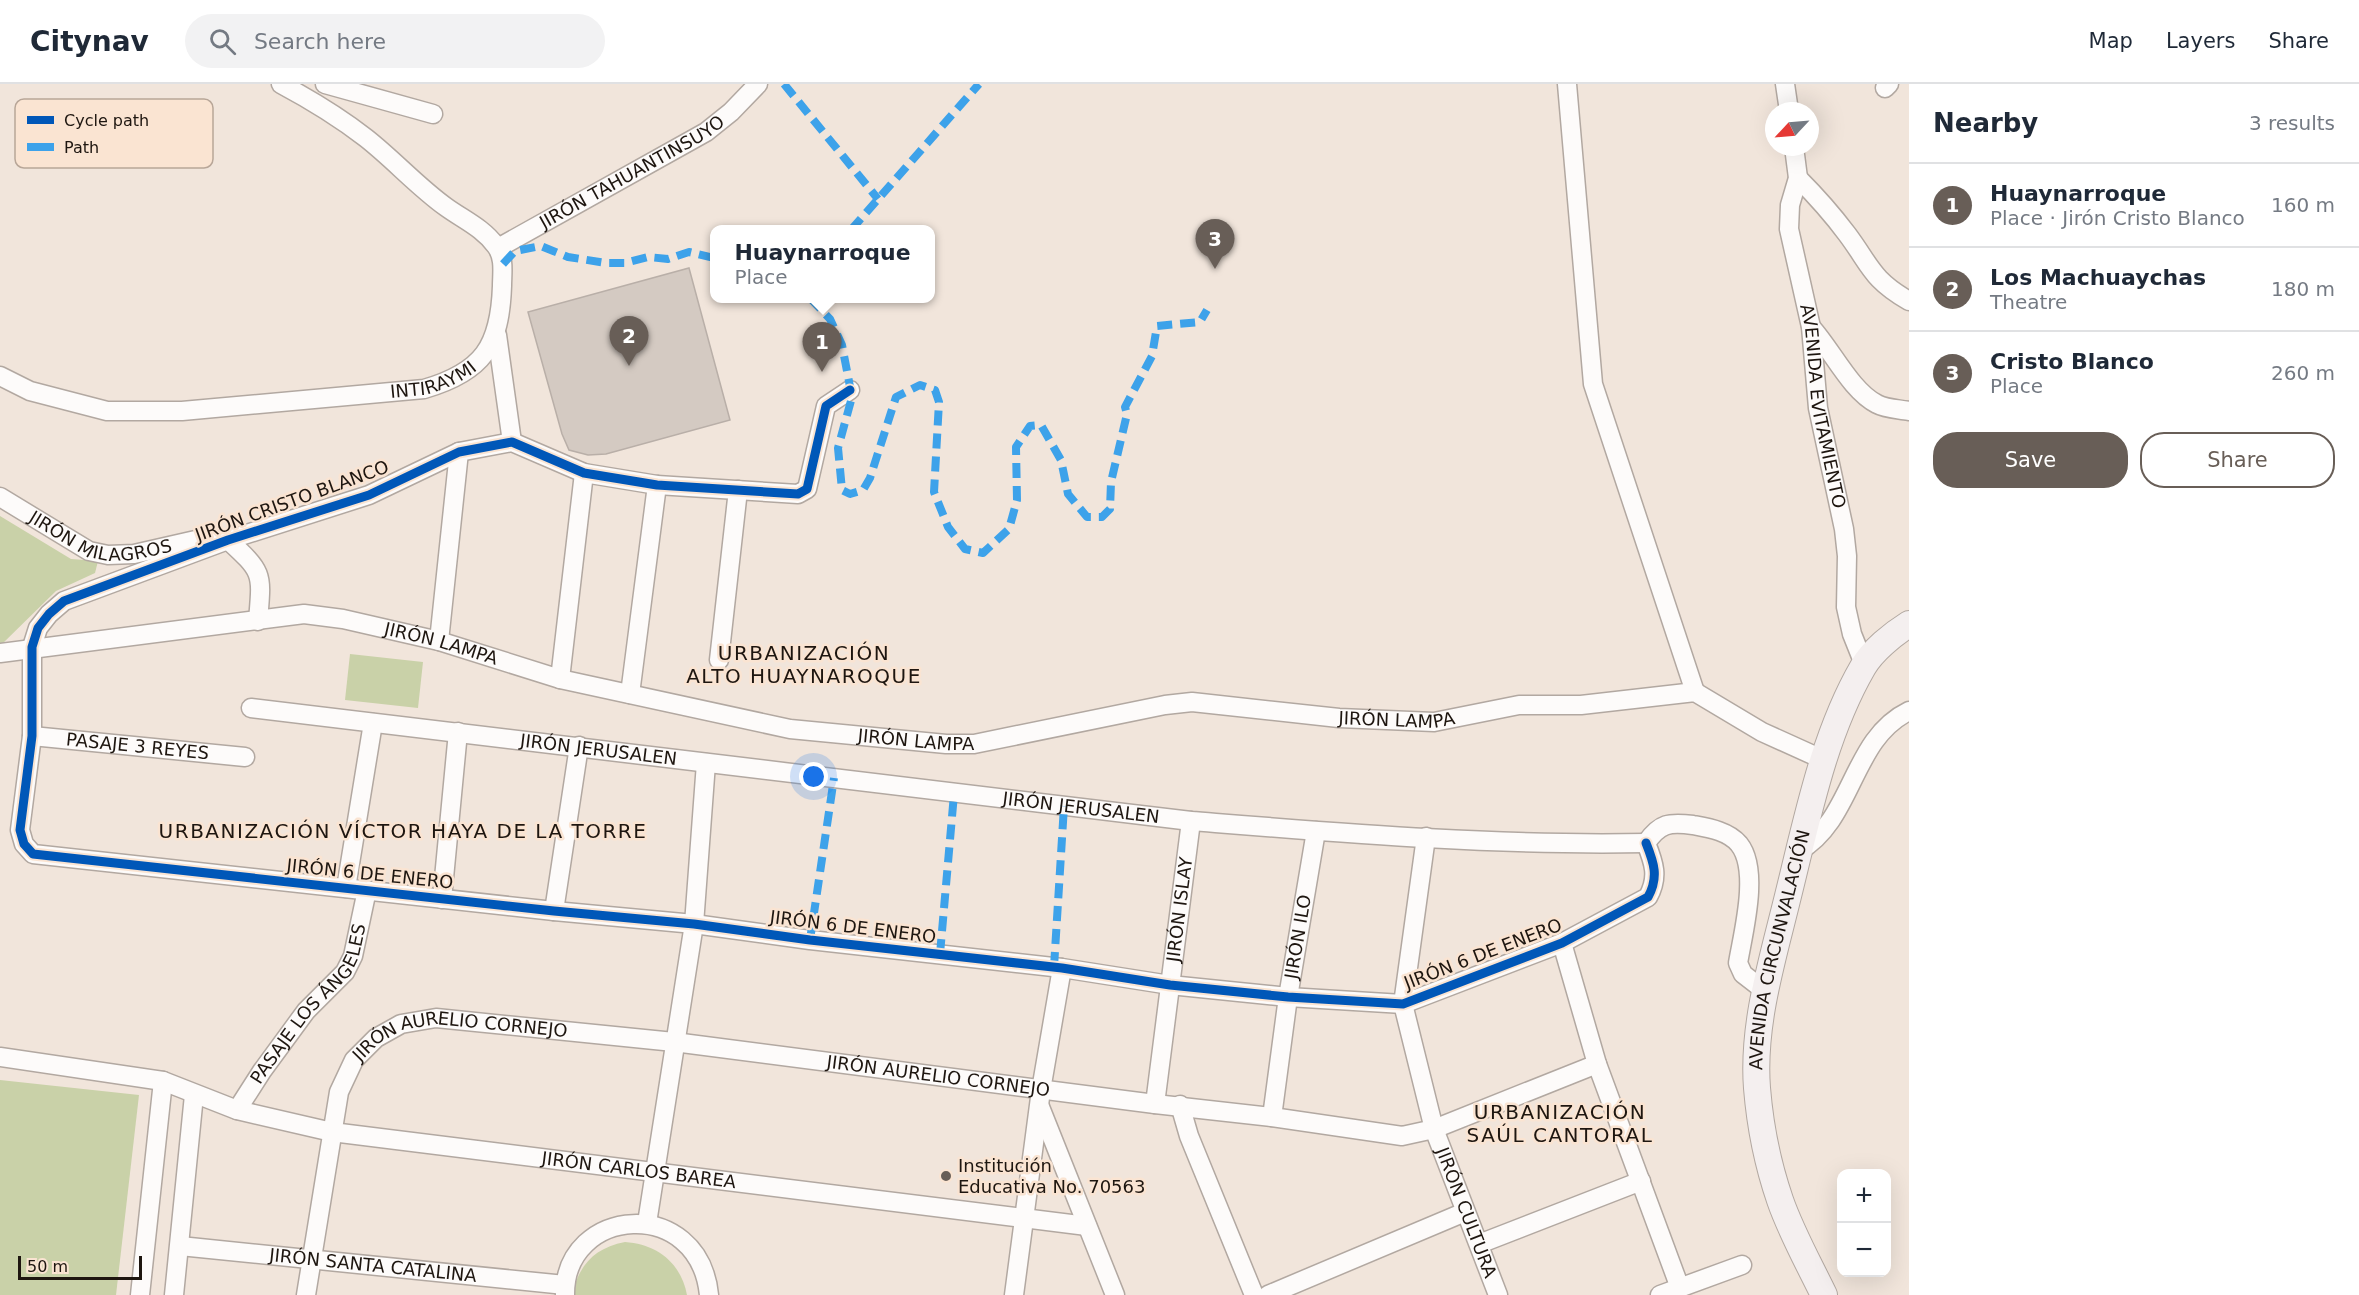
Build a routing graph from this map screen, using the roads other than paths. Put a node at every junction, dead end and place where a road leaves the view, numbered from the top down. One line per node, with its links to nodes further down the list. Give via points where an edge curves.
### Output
1 (281, 84): 10 (street, via 327,109 367,139 446,207 480,228)
2 (325, 84): 7 (street)
3 (758, 84): 10 (street, JIRÓN TAHUANTINSUYO, via 706,132)
4 (1567, 84): 32 (street, via 1593,384)
5 (1785, 84): 6 (street)
6 (1788, 102)
7 (433, 114)
8 (1795, 156): 9 (street, AVENIDA EVITAMIENTO)
9 (1798, 178): 11 (street, via 1848,236 1872,273); 12 (street, AVENIDA EVITAMIENTO, via 1790,205 1789,229)
10 (498, 248): 13 (street, via 503,264)
11 (1909, 301)
12 (1811, 327): 16 (street, via 1864,396 1879,406); 30 (street, AVENIDA EVITAMIENTO, via 1818,408 1844,530 1846,607)
13 (497, 335): 14 (street, INTIRAYMI, via 474,366 450,381 424,388 194,410 107,411 30,391); 17 (street)
14 (0, 376)
15 (850, 390): 21 (street, via 826,406 807,489 798,494)
16 (1909, 411)
17 (512, 442): 18 (street, JIRÓN CRISTO BLANCO); 19 (street)
18 (459, 452): 23 (street, JIRÓN CRISTO BLANCO, via 369,495); 26 (street)
19 (584, 473): 20 (street); 31 (street)
20 (657, 485): 21 (street); 33 (street)
21 (738, 490): 29 (street)
22 (0, 497): 23 (street, JIRÓN MILAGROS, via 89,551 108,555 134,554 200,539)
23 (228, 540): 24 (street, via 253,563 261,580); 27 (street, JIRÓN CRISTO BLANCO, via 64,601 38,628)
24 (258, 621): 26 (street, JIRÓN LAMPA, via 304,614); 27 (street, JIRÓN LAMPA)
25 (1909, 624): 30 (main road, AVENIDA CIRCUNVALACIÓN)
26 (440, 641): 31 (street, JIRÓN LAMPA)
27 (32, 647): 28 (street, JIRÓN LAMPA); 38 (street)
28 (0, 653)
29 (719, 660)
30 (1864, 664): 41 (main road, AVENIDA CIRCUNVALACIÓN, via 1844,701)
31 (560, 679): 33 (street, JIRÓN LAMPA)
32 (1695, 692): 33 (street, JIRÓN LAMPA, via 1581,705 1519,705 1434,722 1339,718 1192,702 974,744 790,729); 41 (street, via 1762,732)
33 (630, 694)
34 (251, 708): 36 (street, JIRÓN JERUSALEN)
35 (1909, 711): 47 (street, via 1882,731 1826,830)
36 (373, 723): 37 (street, JIRÓN JERUSALEN); 48 (street, PASAJE LOS ÁNGELES)
37 (458, 732): 39 (street, JIRÓN JERUSALEN); 50 (street)
38 (32, 736): 40 (street, PASAJE 3 REYES); 48 (street, JIRÓN 6 DE ENERO, via 20,830 24,844 33,854)
39 (579, 746): 42 (street, JIRÓN JERUSALEN); 51 (street)
40 (245, 757)
41 (1824, 760): 47 (main road, AVENIDA CIRCUNVALACIÓN)
42 (705, 763): 43 (street, JIRÓN JERUSALEN); 52 (street)
43 (1191, 821): 44 (street, JIRÓN JERUSALEN); 55 (street, JIRÓN ISLAY)
44 (1316, 831): 45 (street, JIRÓN JERUSALEN); 57 (street, JIRÓN ILO)
45 (1426, 837): 46 (street, JIRÓN JERUSALEN, via 1566,844); 58 (street)
46 (1646, 843): 53 (street, JIRÓN 6 DE ENERO, via 1656,874 1648,897); 56 (street, via 1655,830 1673,822 1726,834 1740,845 1750,880 1738,963 1743,974)
47 (1799, 851): 56 (main road, AVENIDA CIRCUNVALACIÓN)
48 (346, 888): 49 (street, JIRÓN 6 DE ENERO)
49 (367, 890): 50 (street, JIRÓN 6 DE ENERO); 67 (street, PASAJE LOS ÁNGELES, via 353,956 345,972 306,1011)
50 (442, 899): 51 (street, JIRÓN 6 DE ENERO)
51 (554, 911): 52 (street, JIRÓN 6 DE ENERO)
52 (694, 924): 54 (street, JIRÓN 6 DE ENERO); 59 (street)
53 (1562, 943): 58 (street, JIRÓN 6 DE ENERO); 61 (street)
54 (1062, 968): 55 (street, JIRÓN 6 DE ENERO); 64 (street)
55 (1170, 985): 57 (street, JIRÓN 6 DE ENERO); 65 (street, JIRÓN ISLAY)
56 (1765, 991): 93 (main road, AVENIDA CIRCUNVALACIÓN, via 1757,1087 1765,1141 1780,1200)
57 (1288, 997): 58 (street, JIRÓN 6 DE ENERO); 68 (street, JIRÓN ILO)
58 (1403, 1004): 69 (street, JIRÓN CULTURA)
59 (675, 1042): 64 (street, JIRÓN AURELIO CORNEJO); 70 (street, JIRÓN AURELIO CORNEJO, via 436,1018 401,1024 376,1038 354,1060 339,1092); 71 (street)
60 (0, 1057): 62 (street, JIRÓN CARLOS BAREA)
61 (1597, 1064): 69 (street, JIRÓN AURELIO CORNEJO); 72 (street)
62 (163, 1081): 63 (street, JIRÓN CARLOS BAREA); 83 (street)
63 (194, 1095): 67 (street, JIRÓN CARLOS BAREA); 78 (street)
64 (1040, 1097): 65 (street, JIRÓN AURELIO CORNEJO); 74 (street); 76 (street)
65 (1155, 1104): 66 (street, JIRÓN AURELIO CORNEJO)
66 (1180, 1106): 68 (street, JIRÓN AURELIO CORNEJO); 89 (street)
67 (237, 1110): 70 (street, JIRÓN CARLOS BAREA)
68 (1272, 1116): 69 (street, JIRÓN AURELIO CORNEJO, via 1402,1136)
69 (1434, 1129): 73 (street, JIRÓN CULTURA)
70 (332, 1132): 71 (street, JIRÓN CARLOS BAREA); 79 (street, JIRÓN AURELIO CORNEJO)
71 (655, 1171): 74 (street, JIRÓN CARLOS BAREA); 75 (street)
72 (1641, 1181): 77 (street); 81 (street)
73 (1465, 1212): 77 (street, JIRÓN CULTURA); 90 (street)
74 (1025, 1217): 76 (street, JIRÓN CARLOS BAREA); 87 (street)
75 (647, 1223): 82 (street, via 619,1225 593,1237 574,1258); 86 (street, via 673,1232 694,1250 707,1275)
76 (1087, 1226): 88 (street)
77 (1479, 1244): 91 (street, JIRÓN CULTURA)
78 (180, 1246): 79 (street, JIRÓN SANTA CATALINA); 84 (street)
79 (310, 1258): 82 (street, JIRÓN SANTA CATALINA); 85 (street, JIRÓN AURELIO CORNEJO)
80 (1742, 1265): 81 (street)
81 (1680, 1288): 92 (street)
82 (565, 1290)
83 (140, 1295)
84 (174, 1295)
85 (306, 1295)
86 (709, 1295)
87 (1014, 1295)
88 (1115, 1295)
89 (1254, 1295)
90 (1268, 1295)
91 (1498, 1295)
92 (1660, 1295)
93 (1824, 1295)

